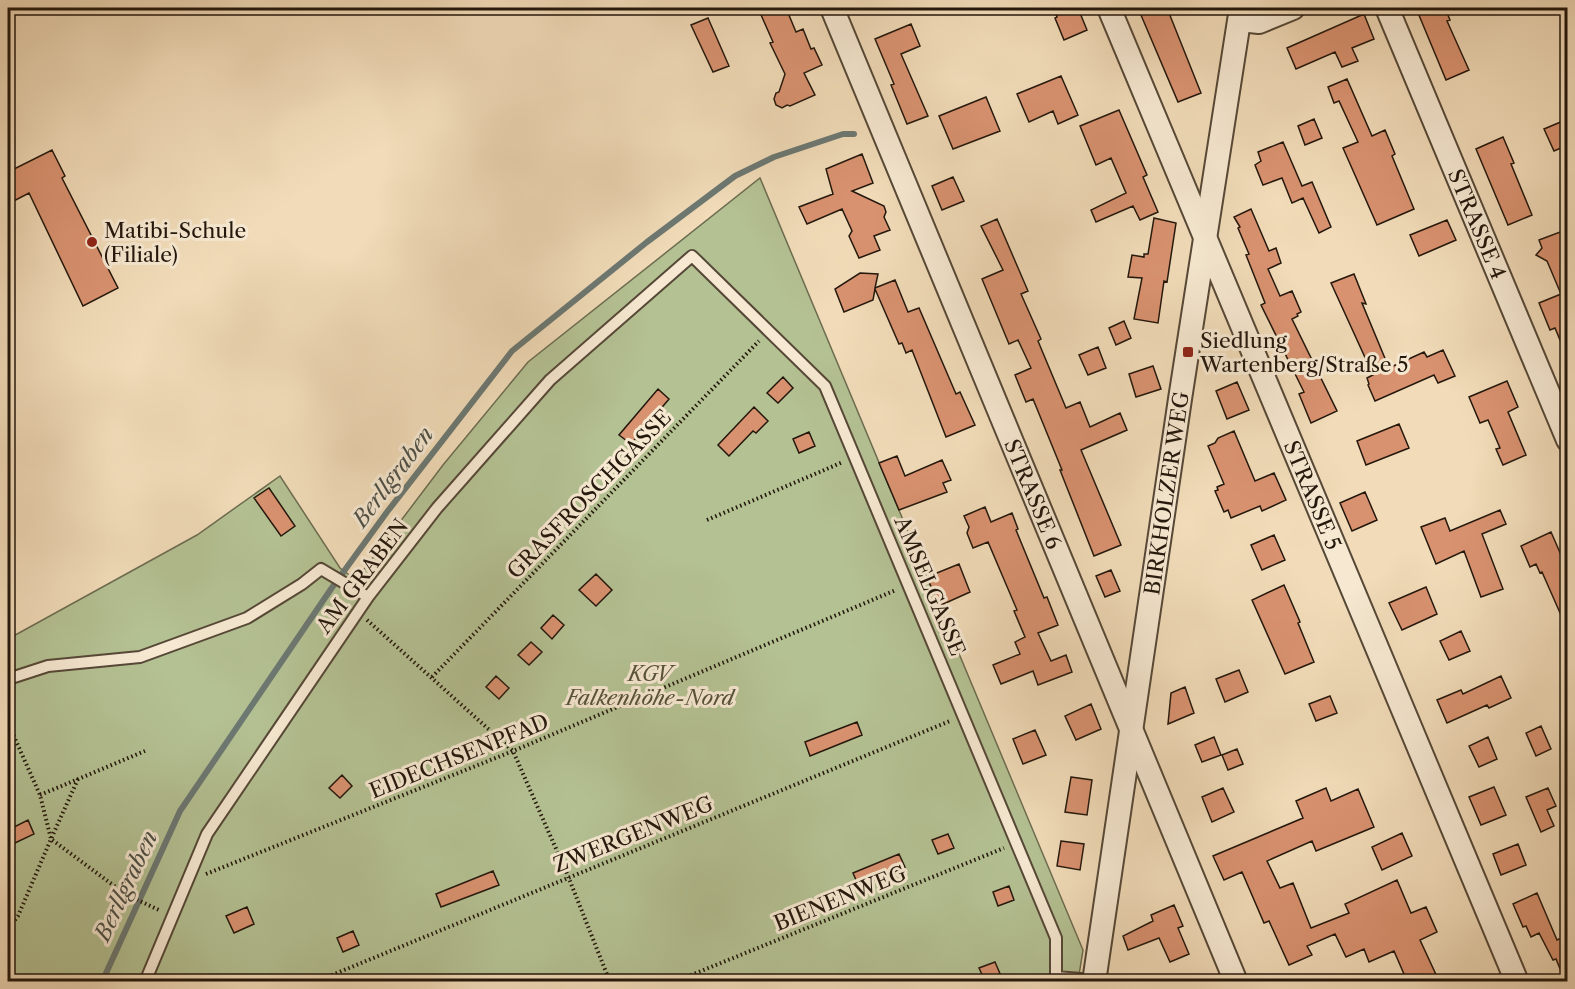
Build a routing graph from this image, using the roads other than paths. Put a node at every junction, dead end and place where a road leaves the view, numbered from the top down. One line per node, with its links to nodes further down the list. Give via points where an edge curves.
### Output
1 (832, 8): 11 (street, STRASSE 6)
2 (1109, 8): 6 (street, STRASSE 5)
3 (1293, 8): 5 (street, via 1259,22)
4 (1387, 8): 8 (street, STRASSE 4)
5 (1240, 14): 6 (street, BIRKHOLZER WEG)
6 (1206, 239): 11 (street, BIRKHOLZER WEG); 15 (street, STRASSE 5)
7 (692, 256): 9 (lane, AM GRABEN, via 550,380 437,508); 13 (lane, AMSELGASSE, via 825,386 1056,938 1056,977)
8 (1568, 440)
9 (368, 597): 10 (lane, via 321,569 247,618 140,657 48,666); 12 (lane, AM GRABEN, via 207,834)
10 (8, 679)
11 (1131, 730): 13 (street, BIRKHOLZER WEG); 14 (street, STRASSE 6)
12 (145, 981)
13 (1094, 981)
14 (1236, 981)
15 (1517, 981)

